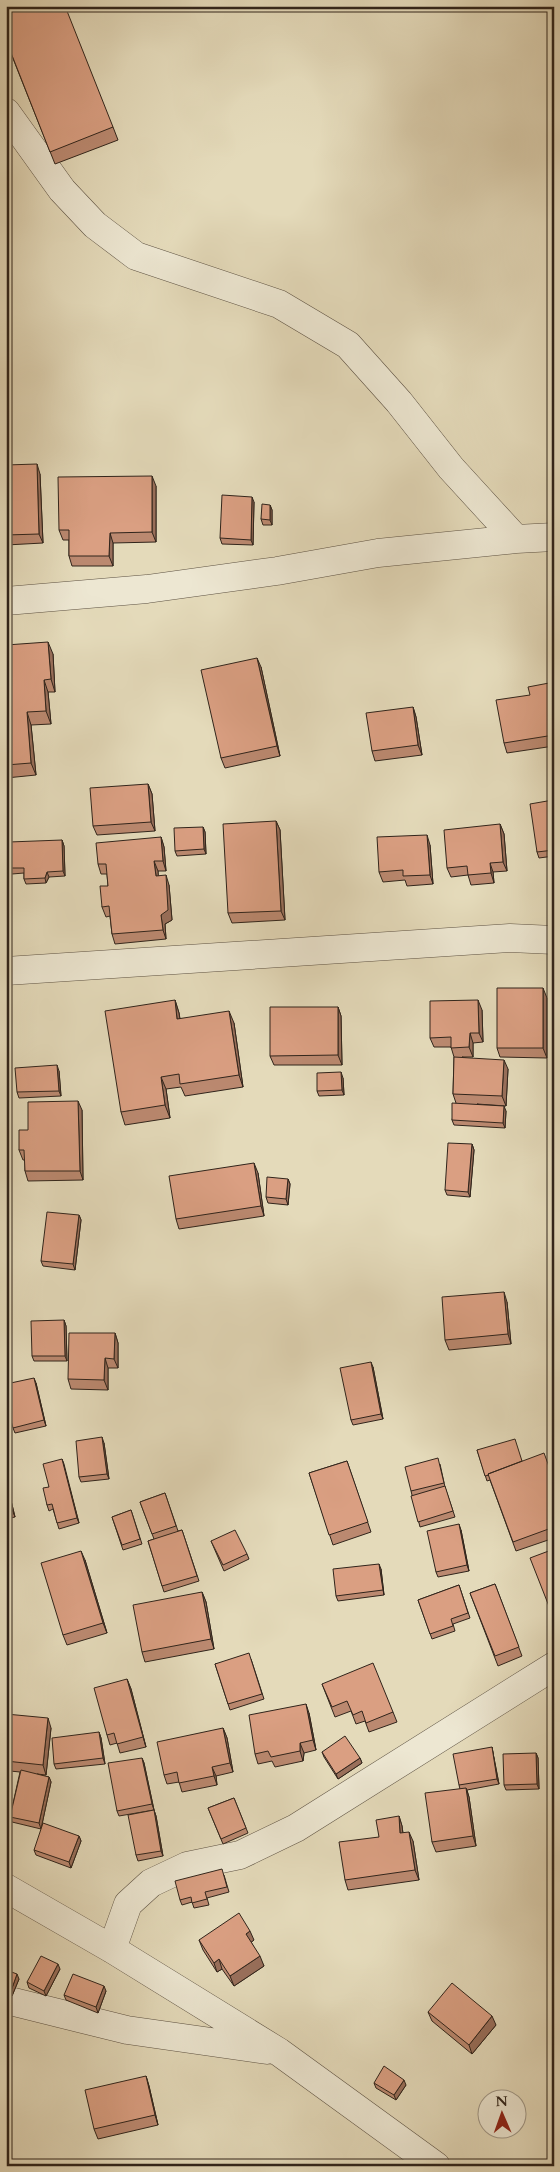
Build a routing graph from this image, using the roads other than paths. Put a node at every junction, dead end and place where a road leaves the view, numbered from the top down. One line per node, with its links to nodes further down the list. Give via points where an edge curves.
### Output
1 (6, 112): 3 (street, via 62,190 95,225 136,256 279,304 348,345 399,402 450,468)
2 (554, 537): 3 (street)
3 (516, 539): 4 (street, via 378,553 147,589)
4 (6, 601)
5 (554, 940): 6 (street, via 510,938)
6 (6, 971)
7 (554, 1666): 9 (street, via 296,1828 240,1855 187,1866 151,1882 128,1904)
8 (6, 1888): 9 (street)
9 (112, 1949): 11 (street)
10 (6, 2000): 11 (street, via 127,2030)
11 (279, 2052): 12 (street)
12 (436, 2166)

